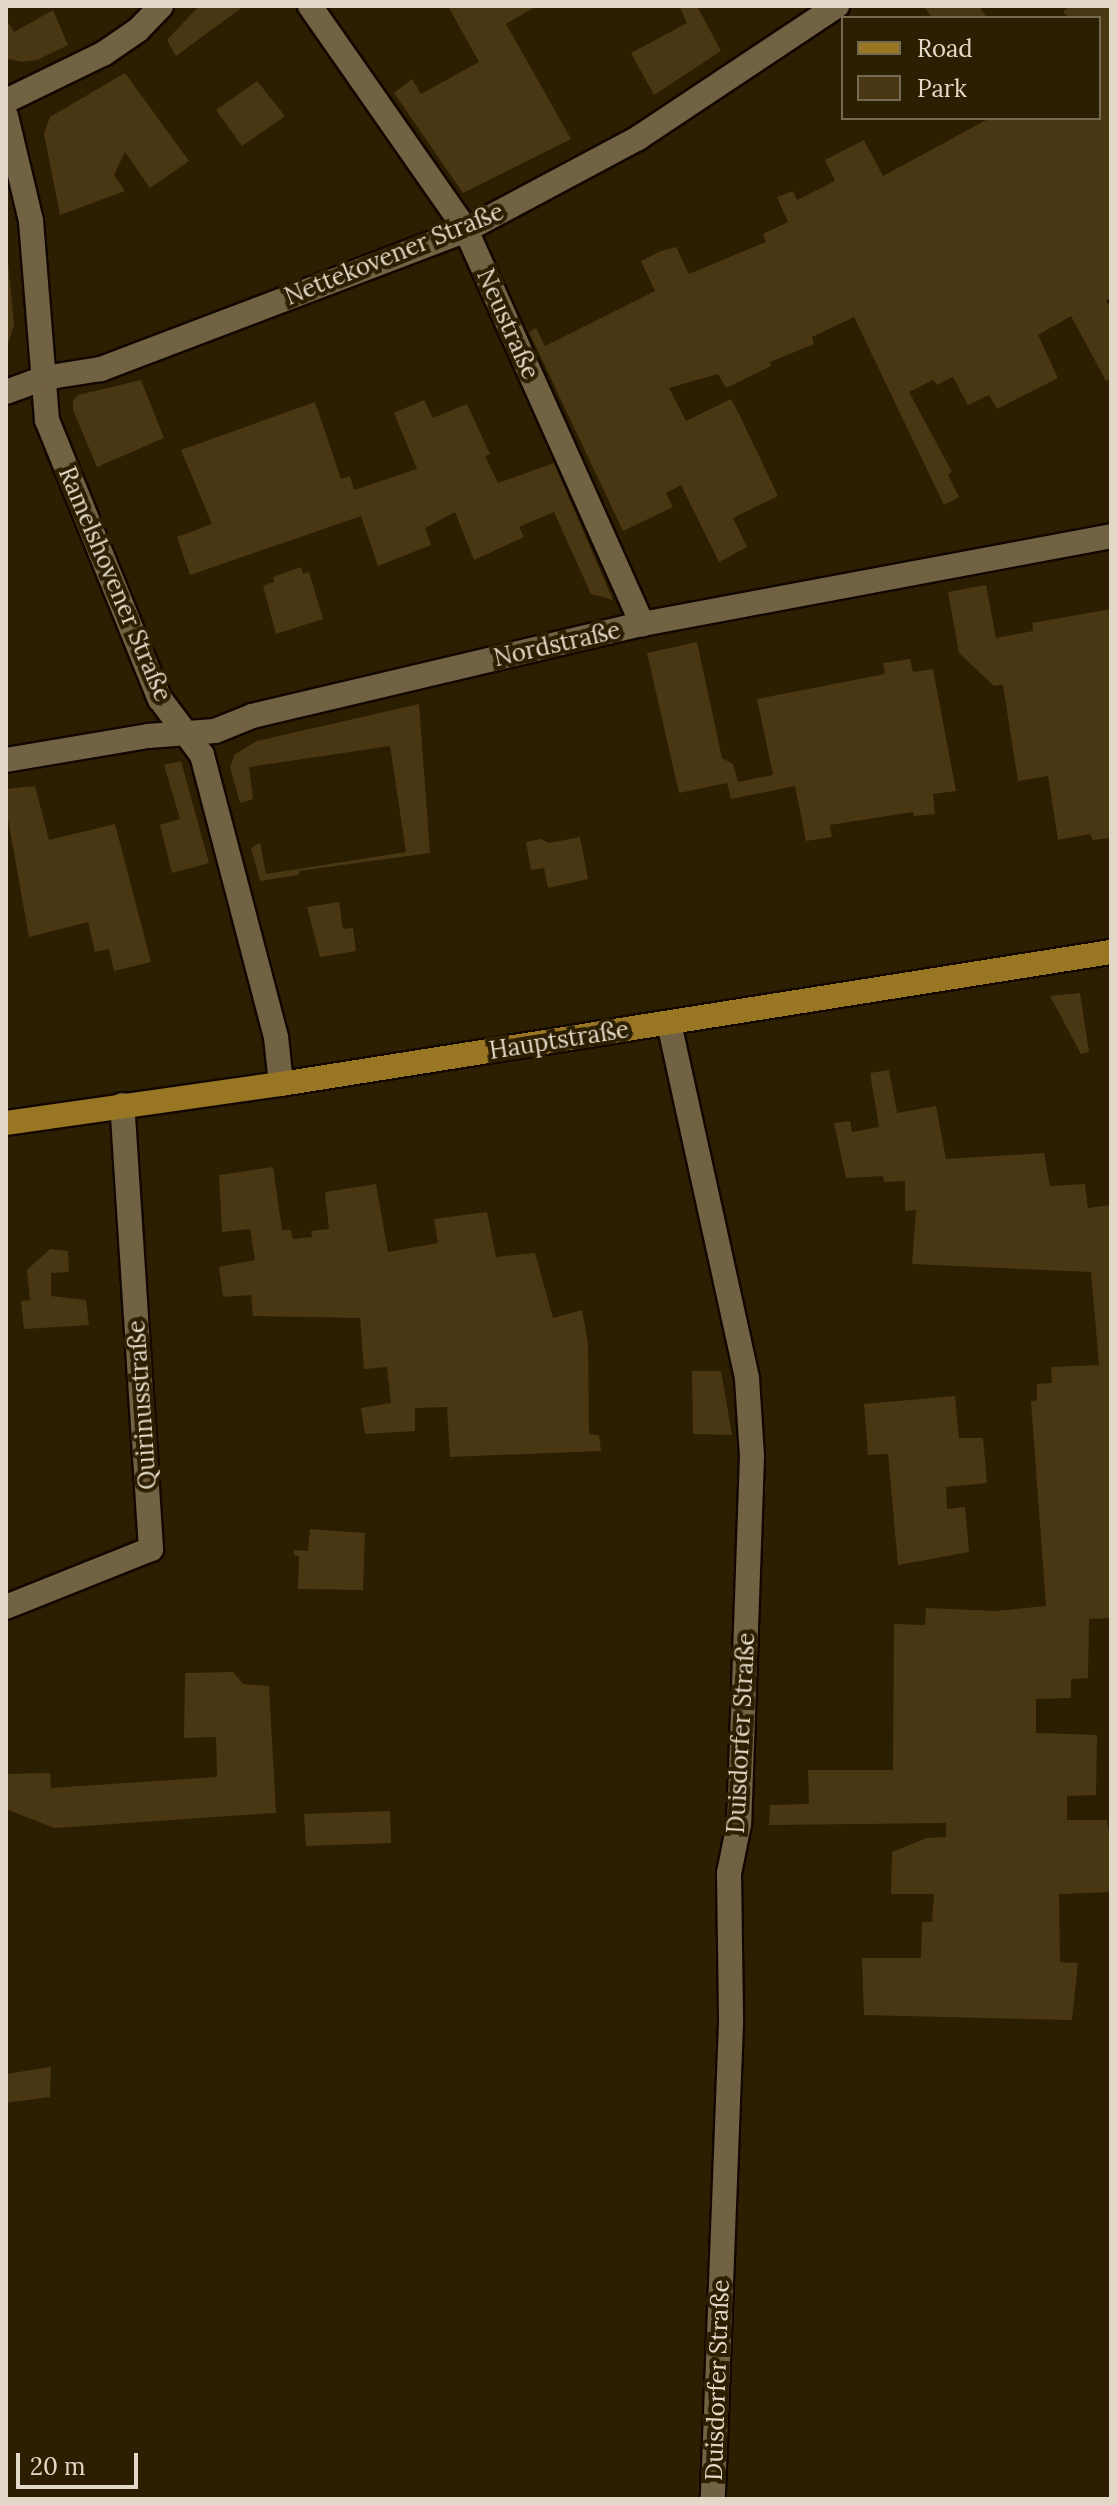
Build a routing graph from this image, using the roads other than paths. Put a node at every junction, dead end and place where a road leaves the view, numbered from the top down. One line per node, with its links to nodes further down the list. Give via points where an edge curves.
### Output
1 (161, 6): 4 (street, via 103,54)
2 (310, 6): 6 (street, Neustraße)
3 (837, 6): 6 (street, Nettekovener Straße, via 638,138)
4 (6, 101)
5 (6, 116): 7 (street, Ramelshovener Straße, via 31,221)
6 (466, 230): 7 (street, Nettekovener Straße, via 101,369); 10 (street, Neustraße)
7 (44, 378): 8 (street, Nettekovener Straße); 11 (street, Ramelshovener Straße, via 47,420 160,699)
8 (6, 392)
9 (1111, 536): 10 (street, Nordstraße)
10 (642, 624): 11 (street, Nordstraße, via 252,716 215,731)
11 (188, 732): 12 (street, Nordstraße); 15 (street, Ramelshovener Straße, via 202,755 276,1037)
12 (6, 760)
13 (1111, 952): 14 (main road, Hauptstraße)
14 (669, 1023): 15 (main road, Hauptstraße); 19 (street, Duisdorfer Straße, via 747,1379 752,1456 739,1824 729,1873 731,2023)
15 (281, 1084): 16 (main road, Hauptstraße)
16 (122, 1105): 17 (main road, Hauptstraße); 18 (street, Quirinusstraße, via 151,1549)
17 (6, 1123)
18 (6, 1607)
19 (713, 2499)

